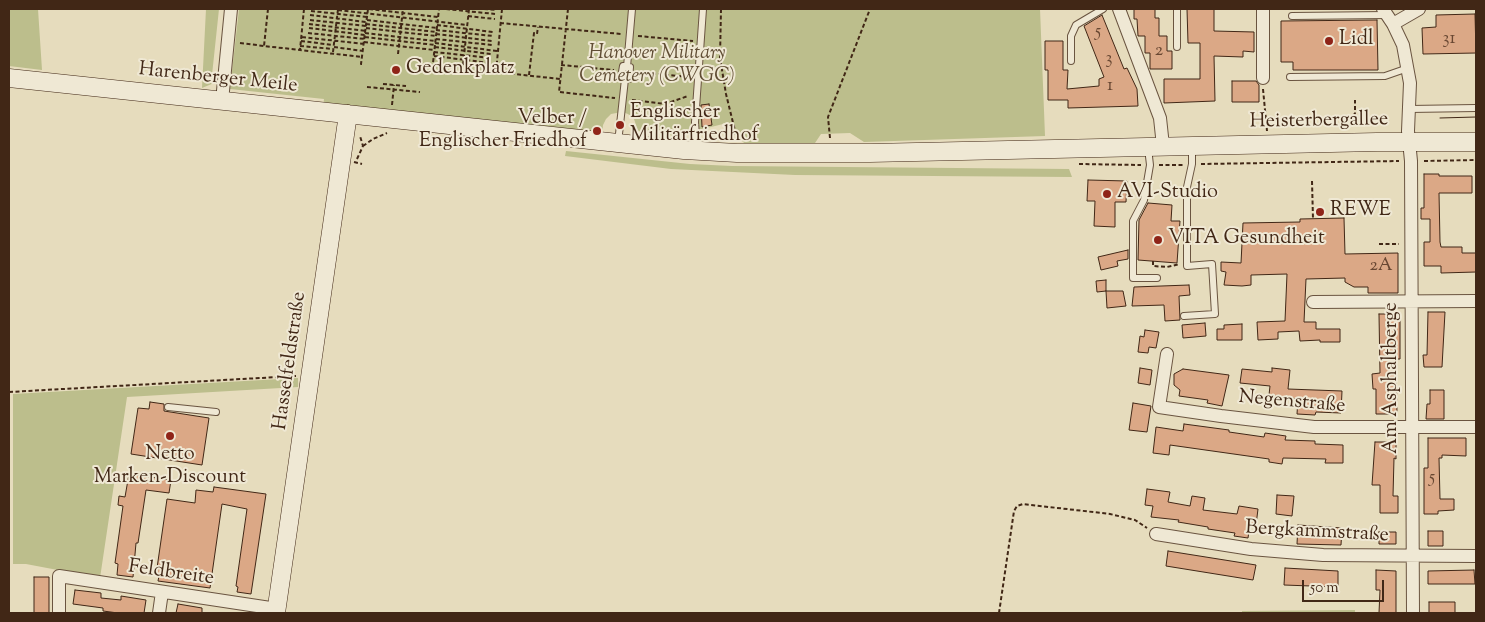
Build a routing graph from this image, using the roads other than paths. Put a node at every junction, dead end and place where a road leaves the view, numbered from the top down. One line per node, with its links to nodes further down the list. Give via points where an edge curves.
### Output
1 (231, 9): 17 (street)
2 (632, 9): 23 (lane, via 626,70 629,79 625,79)
3 (703, 9): 26 (lane, via 696,96)
4 (1103, 9): 12 (lane, via 1076,25 1071,36)
5 (1119, 9): 25 (street, via 1160,118)
6 (1177, 9): 11 (lane)
7 (1262, 9): 16 (street)
8 (1419, 9): 10 (street)
9 (1292, 16): 10 (lane)
10 (1388, 16): 13 (street, Am Asphaltberge, via 1403,45)
11 (1177, 47)
12 (1071, 61)
13 (1408, 68): 14 (lane, via 1385,76); 19 (street, Am Asphaltberge)
14 (1290, 77)
15 (9, 78): 17 (main road, Harenberger Meile)
16 (1263, 78)
17 (222, 101): 20 (main road, Harenberger Meile)
18 (1476, 108): 19 (lane)
19 (1409, 109): 21 (street, Am Asphaltberge)
20 (348, 114): 23 (main road, Harenberger Meile, via 390,126 423,122); 43 (main road, Hasselfeldstraße)
21 (1409, 142): 22 (main road, Heisterbergallee); 24 (main road, Heisterbergallee); 31 (street, Am Asphaltberge)
22 (1476, 142)
23 (618, 143): 26 (main road, Harenberger Meile)
24 (1192, 145): 25 (main road, Heisterbergallee); 32 (lane, via 1187,187 1187,266 1212,264 1215,314)
25 (1155, 146): 27 (main road, Heisterbergallee); 28 (lane, via 1148,160 1144,200 1133,221 1133,278)
26 (697, 151): 27 (main road, Harenberger Meile)
27 (832, 153)
28 (1157, 278)
29 (1476, 301): 31 (street)
30 (1313, 302): 31 (street)
31 (1411, 302): 36 (street, Am Asphaltberge)
32 (1184, 316)
33 (1167, 354): 36 (street, Negenstraße, via 1159,407 1314,427)
34 (168, 407): 35 (lane)
35 (216, 412)
36 (1412, 427): 37 (street, Negenstraße); 40 (street, Am Asphaltberge)
37 (1476, 427)
38 (1156, 534): 40 (street, Bergkammstraße, via 1251,549)
39 (1476, 556): 40 (street, Bergkammstraße)
40 (1412, 557): 46 (street, Am Asphaltberge)
41 (162, 592): 42 (street, Feldbreite); 44 (street, Feldbreite, via 59,576); 45 (street)
42 (254, 609): 43 (street, Feldbreite)
43 (277, 611)
44 (59, 613)
45 (159, 613)
46 (1413, 613)

